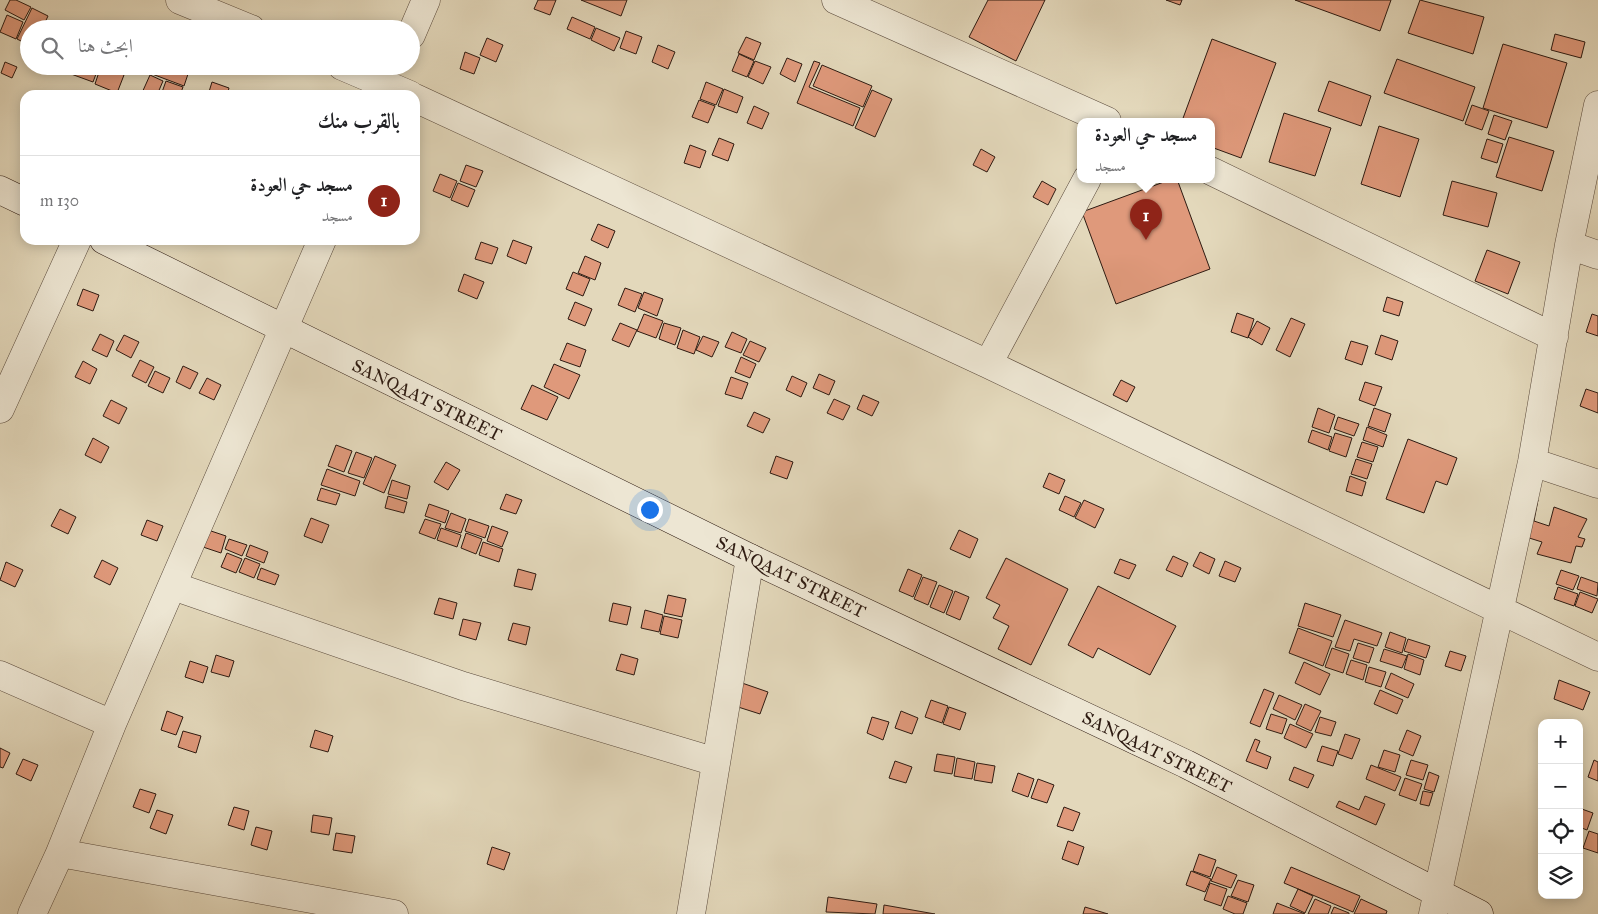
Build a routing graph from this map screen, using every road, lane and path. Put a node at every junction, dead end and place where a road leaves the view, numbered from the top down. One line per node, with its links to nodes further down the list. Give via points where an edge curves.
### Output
1 (180, 0): 4 (street)
2 (426, 0): 5 (street)
3 (836, 0): 10 (street)
4 (228, 20)
5 (418, 20)
6 (366, 75): 7 (street)
7 (396, 86)
8 (420, 100): 22 (street)
9 (1598, 105): 18 (street)
10 (1100, 118)
11 (1215, 173): 21 (street)
12 (1085, 183): 22 (street)
13 (0, 190): 14 (street)
14 (20, 200)
15 (75, 245): 23 (street)
16 (114, 245): 20 (street, SANQAAT STREET)
17 (320, 245): 20 (street)
18 (1569, 246): 19 (street); 21 (street)
19 (1598, 255)
20 (283, 329): 26 (street, SANQAAT STREET); 27 (street)
21 (1554, 337): 24 (street)
22 (988, 364): 28 (street)
23 (0, 409)
24 (1532, 462): 25 (street); 28 (street)
25 (1598, 484)
26 (750, 558): 32 (street); 34 (street, SANQAAT STREET, via 1186,764)
27 (173, 586): 31 (street); 32 (street, via 463,686)
28 (1500, 612): 29 (street); 34 (street)
29 (1598, 657)
30 (0, 675): 31 (street)
31 (112, 724): 33 (street)
32 (716, 762): 37 (street)
33 (60, 853): 35 (street); 36 (street)
34 (1435, 904): 38 (street, SANQAAT STREET)
35 (32, 914)
36 (394, 914)
37 (691, 914)
38 (1479, 914)

